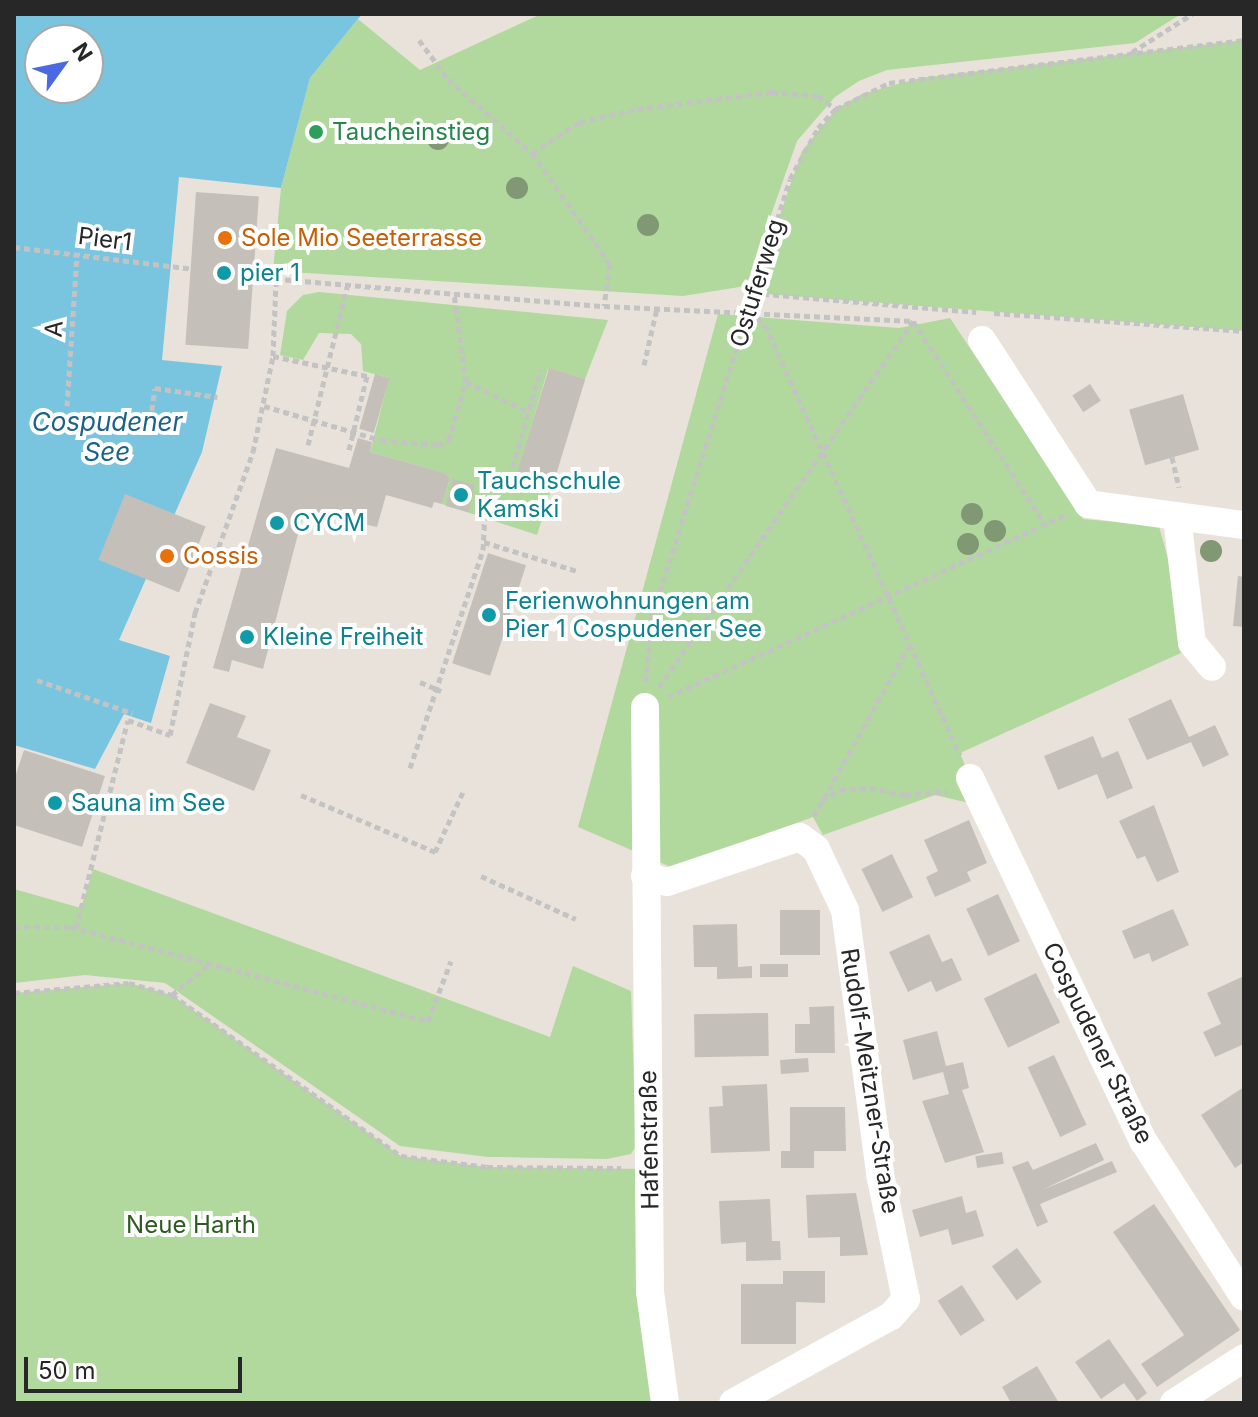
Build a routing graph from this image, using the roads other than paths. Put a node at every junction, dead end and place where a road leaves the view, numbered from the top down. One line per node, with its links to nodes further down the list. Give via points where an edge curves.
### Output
1 (982, 340): 2 (street, via 1088,504)
2 (1180, 510): 3 (street); 4 (street, via 1192,643)
3 (1244, 525)
4 (1212, 667)
5 (645, 707): 7 (street)
6 (969, 774): 8 (street, Cospudener Straße, via 1144,1142)
7 (645, 876): 10 (street, Hafenstraße, via 650,1292); 11 (street, Rudolf-Meitzner-Straße, via 667,882 800,837 816,849 845,910 880,1174 906,1299 891,1316)
8 (1244, 1297)
9 (1244, 1358): 12 (street)
10 (665, 1403)
11 (733, 1403)
12 (1174, 1403)

